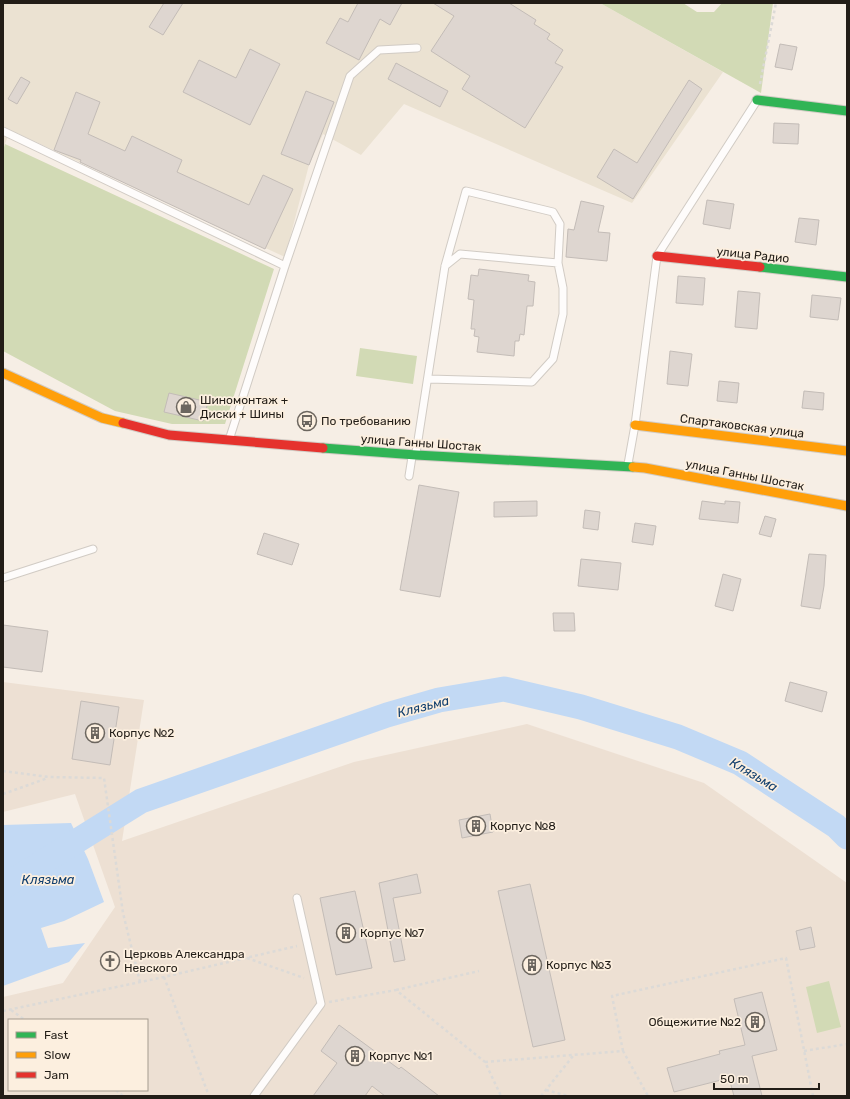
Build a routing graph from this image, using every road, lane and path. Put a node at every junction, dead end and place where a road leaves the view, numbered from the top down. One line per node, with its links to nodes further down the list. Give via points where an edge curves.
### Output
1 (776, 3): 3 (path)
2 (417, 48): 8 (lane, via 379,50 350,76)
3 (757, 100): 4 (main road); 6 (lane)
4 (847, 111)
5 (3, 131): 8 (lane)
6 (657, 256): 10 (main road, улица Радио); 13 (lane)
7 (558, 264): 9 (lane, via 460,254); 9 (lane, via 560,224 554,212 466,191); 12 (lane, via 563,288 563,314 553,359 532,382)
8 (285, 266): 14 (lane)
9 (445, 266): 12 (lane)
10 (847, 277)
11 (3, 372): 14 (main road, улица Ганны Шостак, via 102,418 169,435)
12 (429, 380): 16 (lane)
13 (635, 425): 15 (main road, Спартаковская улица); 17 (lane)
14 (229, 441): 16 (main road, улица Ганны Шостак)
15 (847, 451)
16 (414, 455): 17 (main road, улица Ганны Шостак); 18 (lane)
17 (627, 467): 19 (main road, улица Ганны Шостак, via 645,468)
18 (409, 476)
19 (847, 506)
20 (93, 550): 21 (lane)
21 (3, 578)
22 (3, 771): 23 (path)
23 (49, 777): 24 (path); 30 (path, via 104,778 123,913)
24 (3, 794)
25 (297, 898): 26 (lane)
26 (307, 944): 27 (path); 31 (lane)
27 (246, 958): 29 (path); 31 (path)
28 (479, 971): 32 (path)
29 (164, 977): 30 (path); 43 (path)
30 (140, 982): 34 (path)
31 (316, 982): 33 (lane)
32 (396, 990): 33 (path); 41 (path)
33 (321, 1004): 44 (lane)
34 (11, 1009): 35 (path); 36 (path)
35 (3, 1011)
36 (24, 1019)
37 (847, 1044): 39 (path)
38 (623, 1051): 39 (path, via 612,996 786,958); 40 (path); 48 (path)
39 (804, 1051): 49 (path)
40 (574, 1056): 41 (path); 42 (path)
41 (485, 1062): 45 (path)
42 (546, 1090): 46 (path); 47 (path)
43 (208, 1096)
44 (254, 1096)
45 (501, 1096)
46 (541, 1096)
47 (568, 1096)
48 (648, 1096)
49 (813, 1096)

